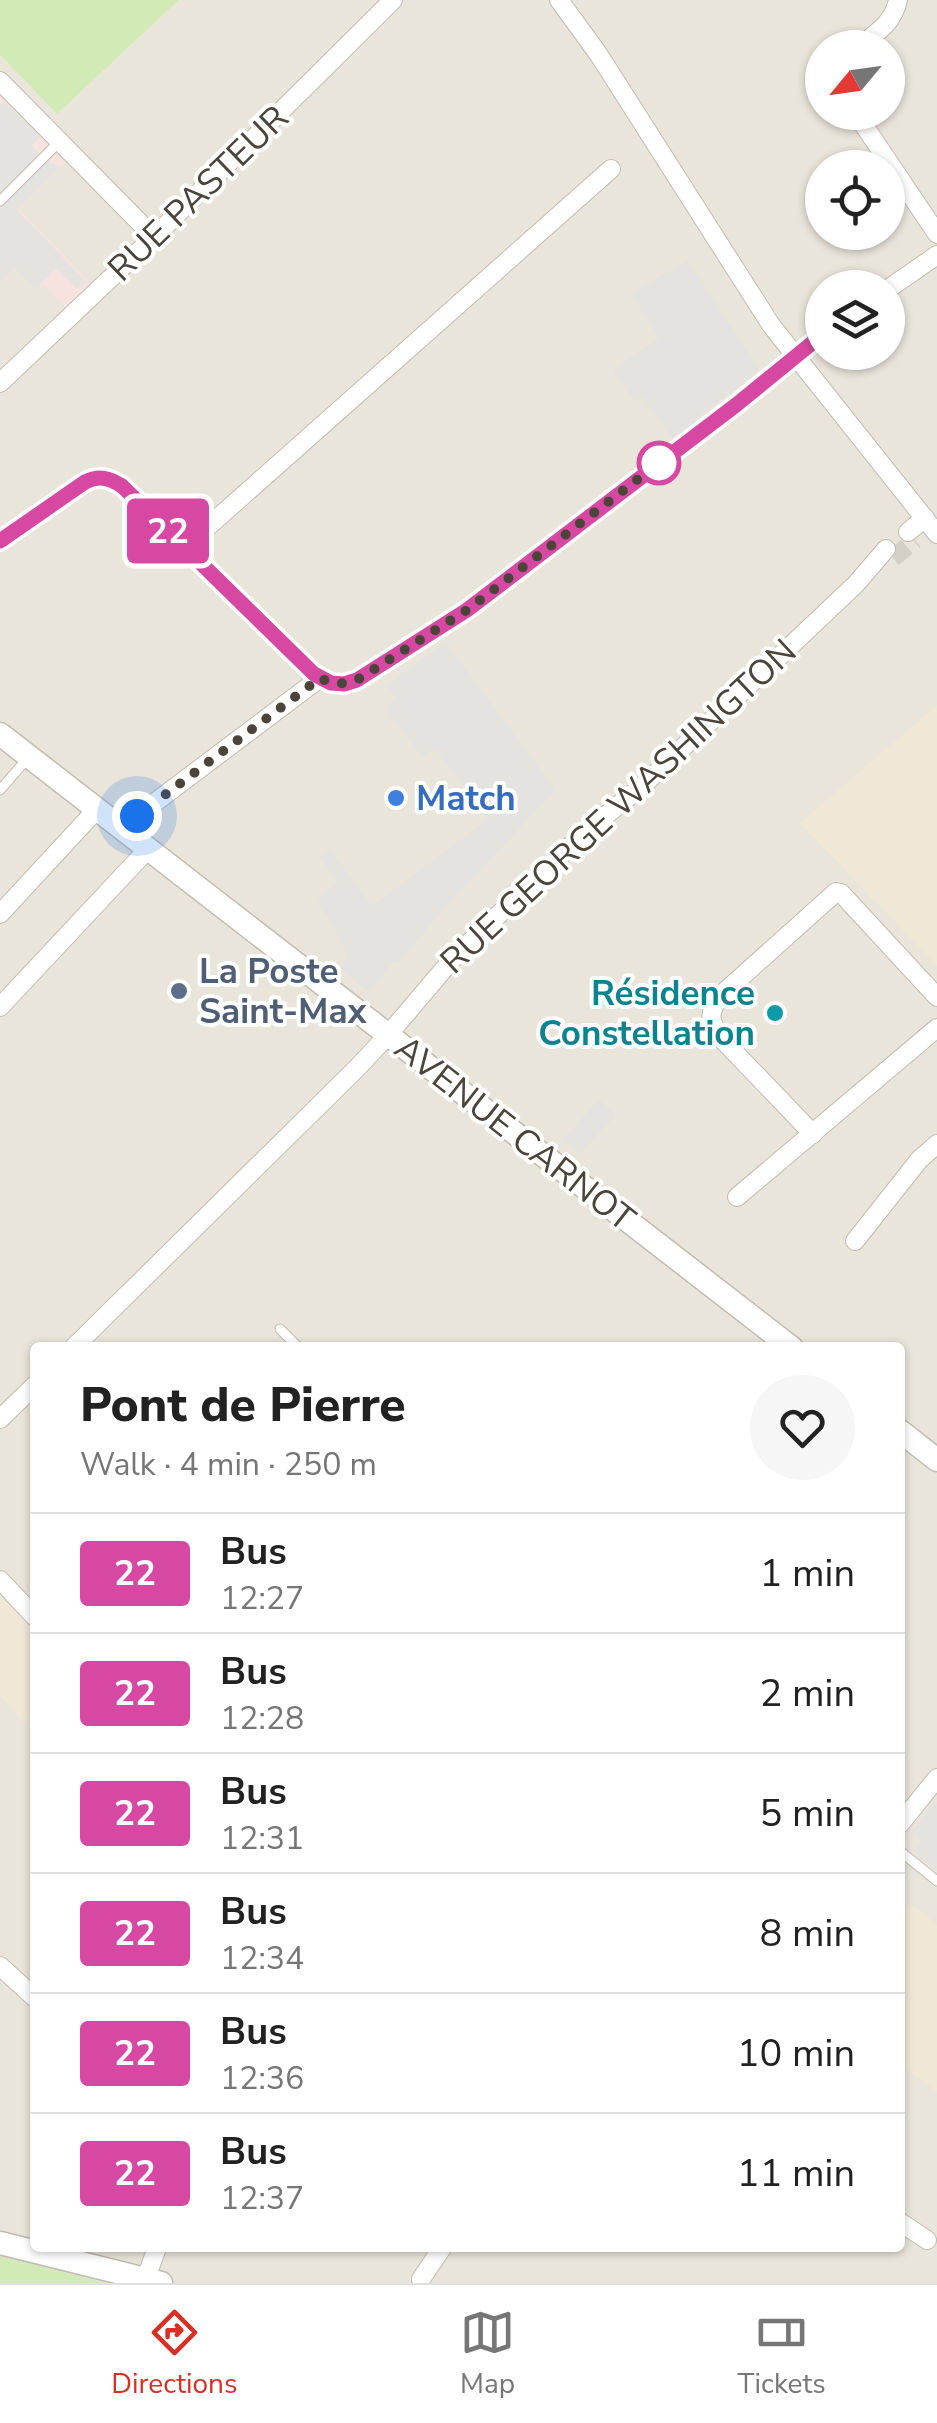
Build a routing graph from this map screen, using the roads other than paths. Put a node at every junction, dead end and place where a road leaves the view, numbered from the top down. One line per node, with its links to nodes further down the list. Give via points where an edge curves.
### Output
1 (393, 0): 11 (street, RUE PASTEUR)
2 (558, 0): 15 (street)
3 (898, 0): 4 (street)
4 (879, 30)
5 (0, 81): 7 (street)
6 (867, 130): 10 (street)
7 (60, 140): 9 (lane); 11 (street)
8 (611, 169): 20 (street)
9 (3, 193)
10 (937, 234)
11 (154, 237): 16 (street, RUE PASTEUR)
12 (937, 255): 13 (street)
13 (905, 277)
14 (805, 348): 15 (street)
15 (795, 356): 17 (street); 22 (street, via 467,610 357,680)
16 (0, 384)
17 (931, 526): 18 (street)
18 (912, 536)
19 (0, 541): 20 (street, via 102,477 122,486)
20 (185, 548): 22 (street)
21 (890, 554): 33 (street, RUE GEORGE WASHINGTON, via 514,898 436,975)
22 (320, 678): 27 (street)
23 (0, 734): 24 (street, AVENUE CARNOT)
24 (29, 758): 25 (lane); 26 (street, AVENUE CARNOT)
25 (0, 790)
26 (97, 810): 27 (street, AVENUE CARNOT); 29 (street)
27 (121, 828): 28 (street, AVENUE CARNOT)
28 (148, 849): 31 (street); 33 (street, AVENUE CARNOT)
29 (0, 914)
30 (937, 997): 34 (street, via 836,892 720,996 710,1012 720,1037)
31 (0, 1007)
32 (937, 1028): 34 (street)
33 (388, 1035): 39 (street, RUE GEORGE WASHINGTON); 41 (street, AVENUE CARNOT)
34 (812, 1134): 36 (street)
35 (937, 1144): 37 (street)
36 (737, 1196)
37 (855, 1240)
38 (280, 1328): 40 (lane)
39 (79, 1342)
40 (293, 1342)
41 (784, 1342)
42 (30, 1390): 43 (street)
43 (0, 1419)
44 (905, 1435): 45 (street)
45 (937, 1460)
46 (0, 1580): 47 (street)
47 (30, 1612)
48 (937, 1778): 49 (street)
49 (905, 1818)
50 (905, 1856): 51 (lane)
51 (937, 1880)
52 (0, 1966): 53 (street)
53 (30, 1993)
54 (905, 2225): 55 (street)
55 (927, 2240)
56 (0, 2243): 57 (street)
57 (30, 2251)
58 (35, 2252): 62 (street)
59 (157, 2252): 62 (street)
60 (439, 2252): 61 (street)
61 (420, 2279)
62 (150, 2282)

